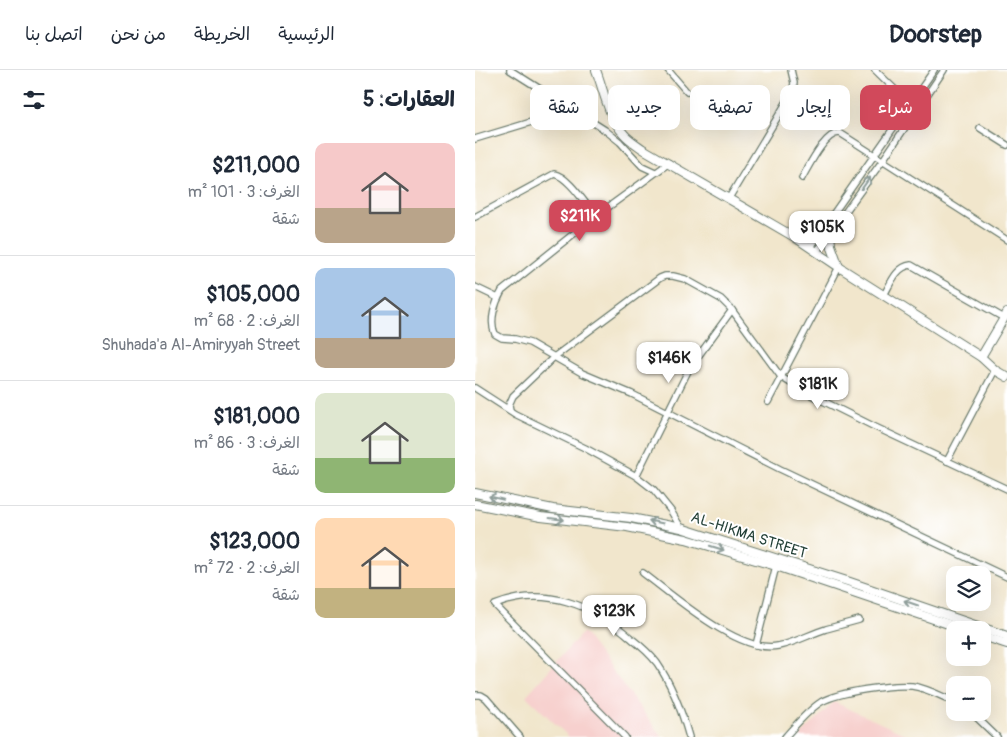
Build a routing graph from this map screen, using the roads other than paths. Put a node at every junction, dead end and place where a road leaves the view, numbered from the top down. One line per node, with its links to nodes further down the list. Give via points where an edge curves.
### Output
1 (510, 70): 8 (street)
2 (597, 70): 22 (street, via 607,105 617,125 643,149)
3 (668, 70): 12 (street)
4 (791, 70): 25 (street, via 792,93)
5 (875, 70): 9 (street)
6 (934, 70): 10 (street)
7 (944, 70): 11 (street)
8 (533, 85)
9 (890, 85)
10 (924, 85)
11 (931, 90)
12 (687, 92)
13 (530, 122): 18 (street)
14 (598, 126): 23 (street, via 620,142 642,166)
15 (980, 128): 19 (street)
16 (893, 130): 20 (street)
17 (904, 130): 21 (street)
18 (475, 139)
19 (1007, 145)
20 (875, 156): 21 (street); 24 (street, via 845,135 835,133 824,143); 30 (street)
21 (883, 160): 28 (street, one-way to 21); 29 (street)
22 (669, 163): 23 (street); 25 (street)
23 (655, 172): 26 (street)
24 (802, 178)
25 (729, 198): 30 (street)
26 (596, 216): 27 (street, via 568,182 553,174); 34 (street, via 502,291)
27 (475, 217)
28 (830, 233): 30 (street); 31 (street)
29 (1007, 240)
30 (813, 249): 31 (street)
31 (839, 267): 33 (street); 40 (street)
32 (475, 287): 34 (street)
33 (884, 295): 36 (street, via 898,271 911,265); 38 (street)
34 (498, 298): 37 (street, via 493,324 495,334 520,340)
35 (732, 310): 37 (street, via 721,299 685,279 665,276); 40 (street); 45 (street, via 689,369)
36 (1006, 315): 38 (street)
37 (553, 357): 44 (street, via 517,391 509,404); 45 (street)
38 (981, 357): 39 (street)
39 (995, 370): 41 (street); 46 (street)
40 (781, 377): 43 (street); 46 (street, via 805,392)
41 (1007, 377)
42 (475, 388): 44 (street)
43 (768, 402)
44 (510, 410): 47 (street)
45 (668, 412): 47 (street); 54 (street)
46 (947, 460): 48 (street)
47 (636, 476): 51 (street, via 654,490)
48 (1007, 489)
49 (475, 493): 51 (street, AL-HIKMA STREET, one-way to 49, via 631,518 525,505)
50 (475, 504): 52 (street, AL-HIKMA STREET, one-way to 52, via 672,536)
51 (681, 528): 57 (street, AL-HIKMA STREET, one-way to 51)
52 (776, 566): 56 (street, AL-HIKMA STREET); 60 (street)
53 (643, 573): 60 (street, via 723,630)
54 (1007, 577)
55 (859, 620): 60 (street, via 778,646)
56 (946, 623)
57 (1007, 636)
58 (991, 639): 59 (street)
59 (1007, 644)
60 (756, 645)
61 (475, 695): 64 (street, via 486,698)
62 (946, 698): 67 (street, via 913,686 863,690 822,702)
63 (980, 721): 68 (street)
64 (520, 737)
65 (625, 737): 66 (street, via 495,604 517,597 546,596 567,601 611,621 658,665 683,716)
66 (689, 737)
67 (785, 737)
68 (997, 737)

